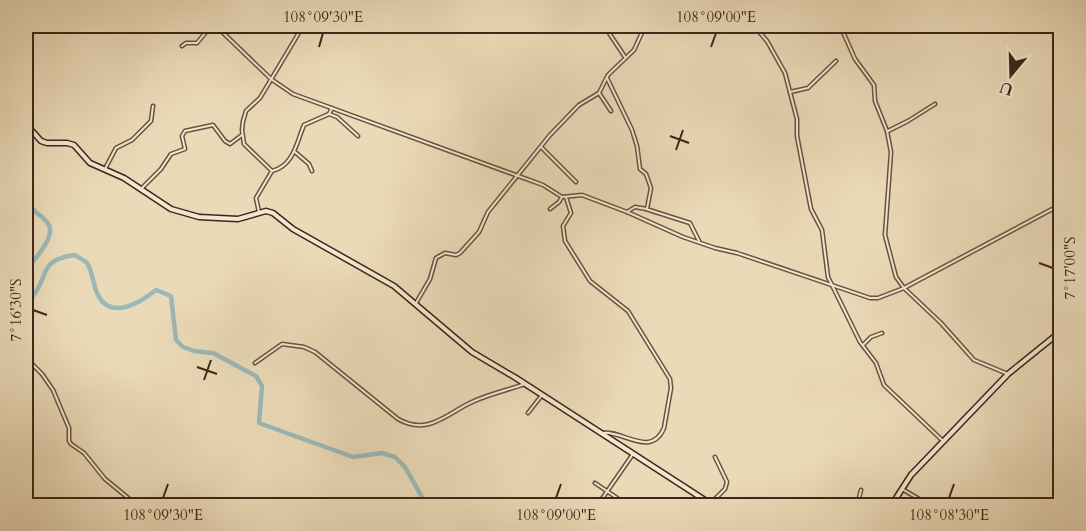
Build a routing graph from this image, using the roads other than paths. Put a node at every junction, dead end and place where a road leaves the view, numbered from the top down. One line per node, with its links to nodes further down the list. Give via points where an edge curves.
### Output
1 (211, 26): 9 (street, via 197,43 186,42)
2 (216, 26): 13 (street)
3 (303, 26): 13 (street)
4 (606, 26): 8 (street); 10 (street)
5 (645, 26): 10 (street, via 638,45)
6 (754, 26): 14 (street, via 783,69)
7 (835, 26): 22 (street, via 843,32 855,59 874,85 875,101)
8 (600, 27)
9 (182, 46)
10 (626, 58): 12 (street)
11 (836, 62): 14 (street, via 808,88)
12 (607, 78): 15 (street); 36 (street, via 627,117 640,169 646,174 651,194)
13 (271, 79): 18 (street, via 293,94); 23 (street, via 260,98 246,111)
14 (790, 92): 40 (street, via 812,208 822,230 826,270)
15 (599, 93): 19 (street); 25 (street, via 579,105)
16 (934, 104): 22 (street)
17 (153, 106): 27 (street, via 151,121 132,140 116,148)
18 (332, 108): 20 (street); 30 (street)
19 (611, 111)
20 (329, 114): 24 (street); 26 (street, via 304,125)
21 (26, 124): 27 (street, via 40,141 70,143 90,163)
22 (887, 131): 41 (street, via 891,152 885,235 896,277)
23 (243, 135): 28 (street, via 246,147); 32 (street, via 230,144 213,125 184,131 185,149 171,154)
24 (358, 136)
25 (541, 147): 30 (street); 31 (street)
26 (295, 152): 28 (street); 29 (street)
27 (105, 169): 32 (street)
28 (272, 171): 38 (street, via 255,201)
29 (312, 171)
30 (517, 175): 33 (street); 42 (street, via 463,251 436,258 430,279)
31 (576, 182)
32 (141, 189): 38 (street, via 171,209 199,217 238,219)
33 (564, 197): 35 (street); 37 (street, via 582,195); 54 (street, via 571,215 563,226 565,241 592,285 628,311 671,384 662,435 638,442 609,432)
34 (1060, 205): 41 (street)
35 (550, 209)
36 (646, 209): 37 (street, via 635,207); 39 (street, via 690,223)
37 (627, 212): 39 (street)
38 (259, 213): 42 (street, via 273,213)
39 (699, 242): 40 (street)
40 (833, 286): 41 (street, via 870,298); 47 (street)
41 (904, 288): 50 (street, via 974,360)
42 (416, 303): 51 (street, via 464,346)
43 (1060, 332): 45 (street)
44 (882, 333): 47 (street)
45 (1054, 338): 46 (street); 50 (street)
46 (1060, 342)
47 (862, 345): 55 (street, via 876,363 884,384)
48 (26, 358): 64 (street, via 53,390 69,428 71,444)
49 (255, 363): 51 (street, via 282,344 307,347 398,419 415,426 428,425 477,400)
50 (1008, 374): 55 (street)
51 (525, 384): 52 (street)
52 (542, 395): 53 (street); 54 (street)
53 (528, 413)
54 (601, 434): 56 (street)
55 (943, 441): 59 (street)
56 (633, 454): 61 (street); 62 (street)
57 (715, 457): 63 (street, via 727,482)
58 (595, 483): 61 (street)
59 (903, 489): 69 (street); 70 (street)
60 (861, 490): 68 (street, via 859,498)
61 (607, 491): 65 (street); 66 (street)
62 (704, 499): 63 (street); 67 (street)
63 (712, 504)
64 (138, 506)
65 (597, 506)
66 (629, 506)
67 (696, 506)
68 (868, 506)
69 (891, 506)
70 (931, 506)

